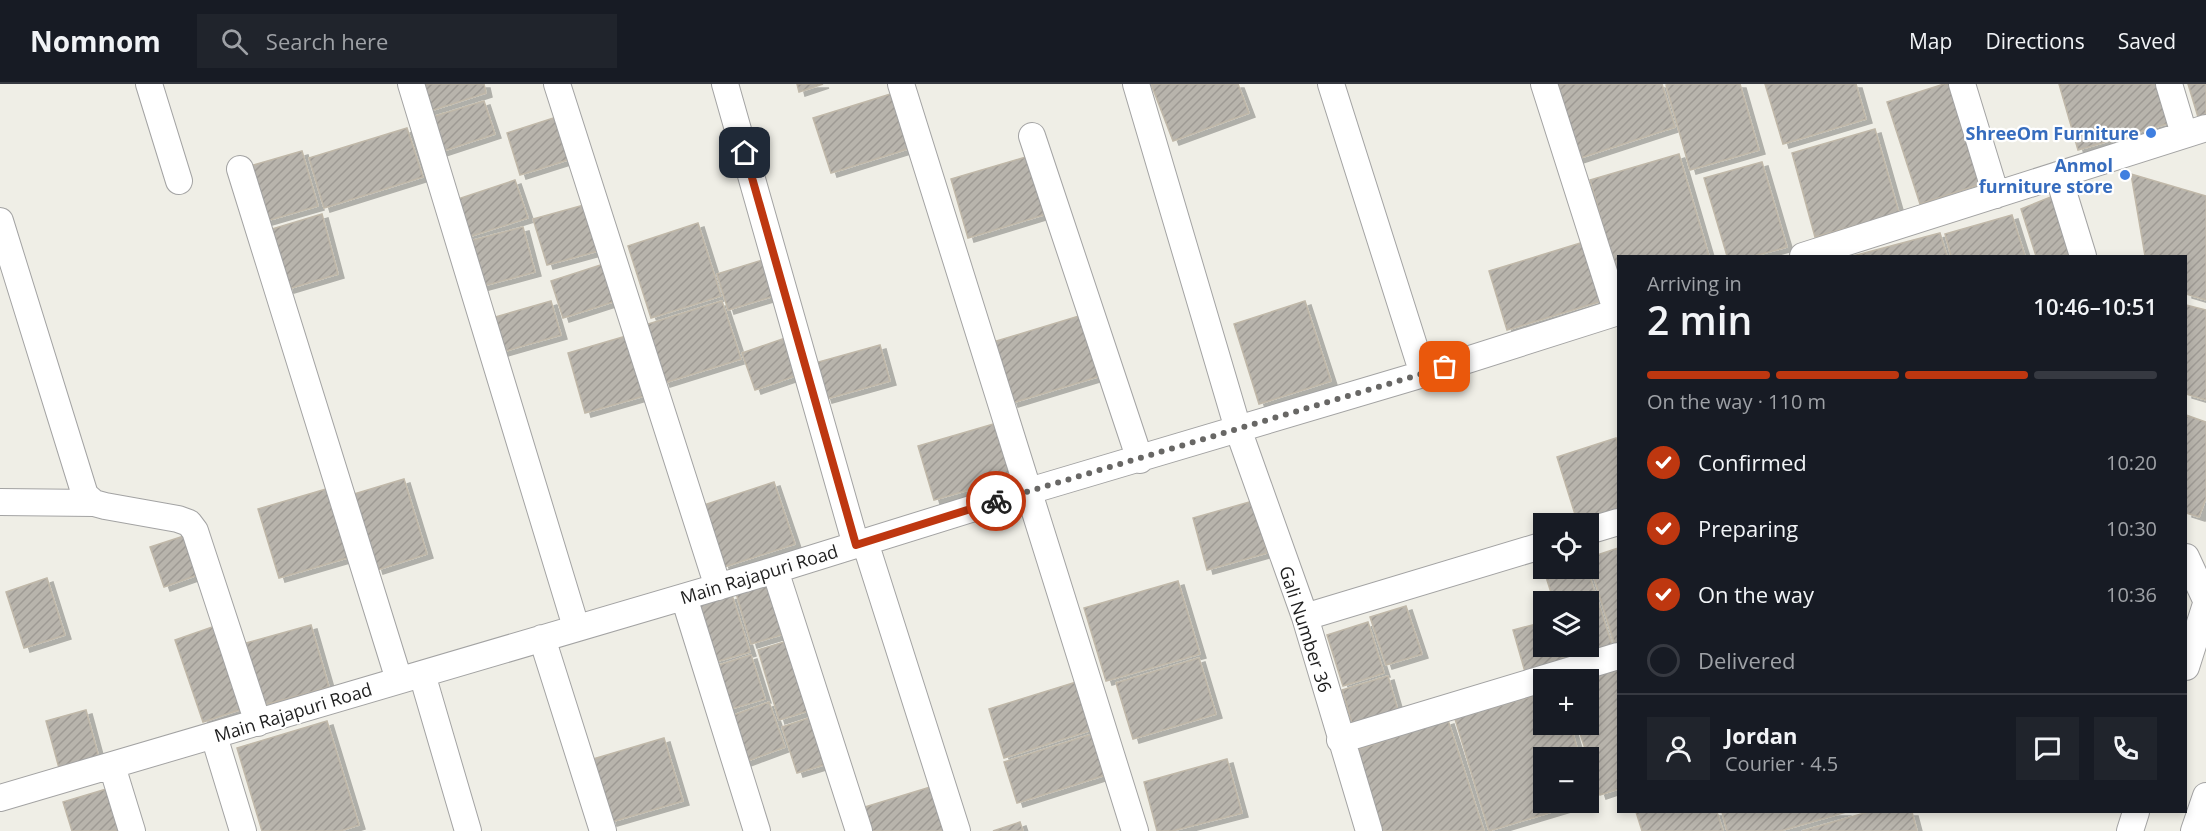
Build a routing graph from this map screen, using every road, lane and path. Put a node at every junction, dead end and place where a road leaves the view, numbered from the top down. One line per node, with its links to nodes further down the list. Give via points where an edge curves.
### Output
1 (149, 84): 15 (street)
2 (411, 84): 38 (street)
3 (557, 84): 34 (street)
4 (725, 84): 30 (street)
5 (901, 84): 25 (street)
6 (1136, 84): 23 (street, Gali Number 36)
7 (1331, 84): 22 (street)
8 (1544, 84): 20 (street)
9 (1962, 84): 16 (street)
10 (2169, 84): 11 (street)
11 (2195, 131): 14 (street)
12 (1032, 136): 24 (street)
13 (240, 169): 42 (street)
14 (2058, 175): 16 (street); 19 (street)
15 (179, 181)
16 (1996, 195): 18 (street)
17 (0, 222): 27 (street, via 79,480 85,495)
18 (1806, 255)
19 (2083, 255)
20 (1617, 309)
21 (1617, 312): 22 (street, Main Rajapuri Road)
22 (1423, 374): 23 (street, Main Rajapuri Road)
23 (1238, 429): 24 (street, Main Rajapuri Road); 37 (street, Gali Number 36)
24 (1140, 460): 25 (street, Main Rajapuri Road)
25 (1029, 491): 30 (street, Main Rajapuri Road); 57 (street)
26 (0, 502): 27 (street)
27 (94, 503): 43 (street, via 178,519 195,531)
28 (1617, 522): 29 (street)
29 (1599, 528)
30 (861, 544): 33 (street, Main Rajapuri Road); 56 (street)
31 (1533, 548): 37 (street)
32 (2187, 559): 36 (street)
33 (775, 570): 34 (street, Main Rajapuri Road); 55 (street)
34 (718, 587): 35 (street, Main Rajapuri Road)
35 (684, 597): 38 (street, Main Rajapuri Road); 54 (street)
36 (2206, 602): 41 (street)
37 (1305, 617): 45 (street, Gali Number 36)
38 (576, 627): 39 (street, Main Rajapuri Road)
39 (542, 638): 42 (street, Main Rajapuri Road); 53 (street)
40 (1617, 656): 45 (street)
41 (2187, 665)
42 (410, 677): 43 (street, Main Rajapuri Road); 52 (street)
43 (258, 723): 44 (street, Main Rajapuri Road)
44 (214, 736): 46 (street, Main Rajapuri Road); 51 (street)
45 (1340, 740): 58 (street, Gali Number 36)
46 (112, 766): 48 (street, Main Rajapuri Road); 50 (street)
47 (2206, 796): 60 (street)
48 (0, 798)
49 (2136, 813): 59 (street)
50 (132, 831)
51 (243, 831)
52 (468, 831)
53 (603, 831)
54 (757, 831)
55 (859, 831)
56 (957, 831)
57 (1135, 831)
58 (1369, 831)
59 (2130, 831)
60 (2194, 831)

